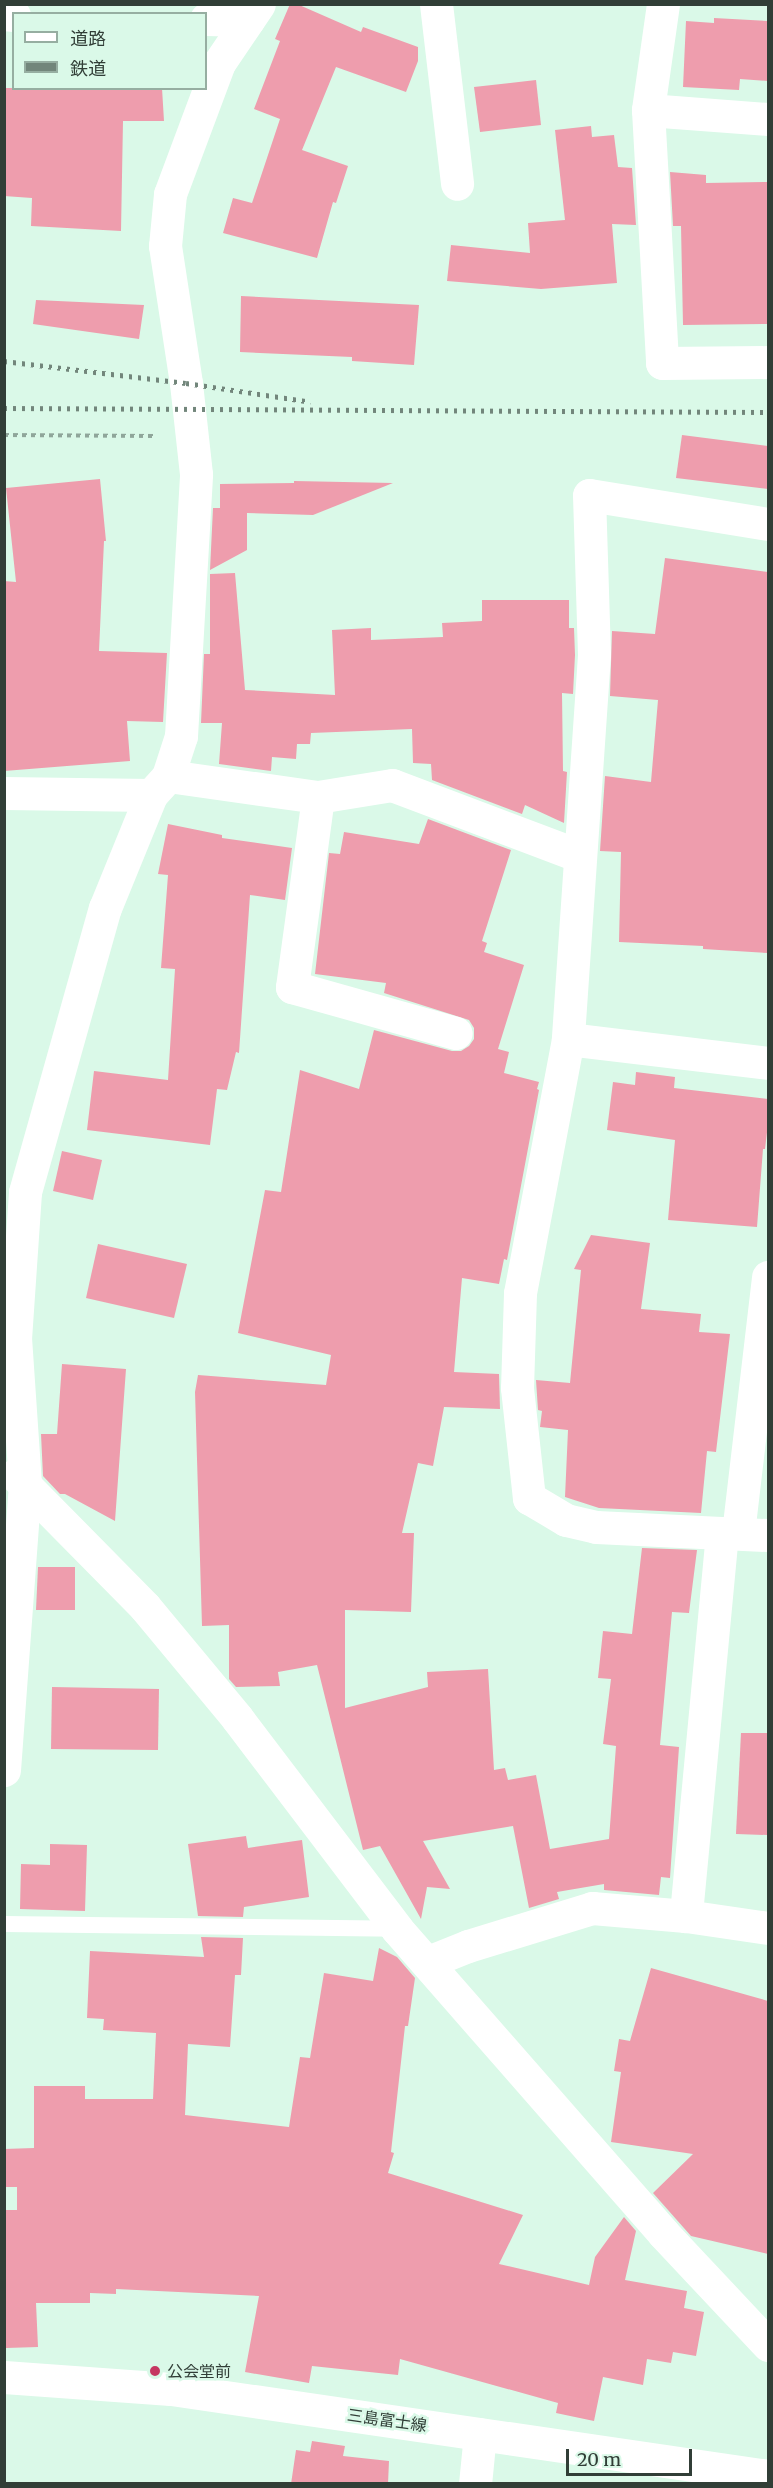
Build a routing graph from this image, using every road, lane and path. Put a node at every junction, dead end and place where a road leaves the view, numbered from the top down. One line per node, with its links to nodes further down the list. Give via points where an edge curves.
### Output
1 (436, 4): 7 (street)
2 (663, 4): 5 (street)
3 (254, 12): 4 (street); 10 (street, via 219,63 170,194 165,246)
4 (207, 19)
5 (648, 110): 6 (street); 8 (street, via 662,363)
6 (768, 119)
7 (457, 184)
8 (768, 362)
9 (4, 435): 10 (path)
10 (192, 436): 12 (street, via 196,474 181,736)
11 (768, 524): 15 (street, via 589,495 594,655)
12 (159, 786): 13 (street); 14 (street); 20 (street, via 105,908 25,1192 15,1339)
13 (4, 793)
14 (318, 797): 15 (street, via 392,785); 16 (street, via 292,987)
15 (580, 856): 17 (street)
16 (456, 1033)
17 (568, 1039): 18 (street); 21 (street, via 520,1293 517,1388 530,1498 566,1520 596,1527)
18 (768, 1064)
19 (768, 1277): 21 (street)
20 (15, 1475): 22 (street); 26 (street, via 146,1607 237,1718)
21 (743, 1534): 23 (street)
22 (4, 1770)
23 (686, 1916): 25 (street); 27 (street, via 592,1908)
24 (4, 1924): 26 (lane)
25 (768, 1928)
26 (397, 1929): 27 (street)
27 (428, 1962): 28 (street, via 655,2224)
28 (768, 2345)
29 (4, 2377): 30 (street, 三島富士線, via 171,2389)
30 (480, 2434): 31 (street, 三島富士線); 32 (street)
31 (768, 2476)
32 (475, 2484)

